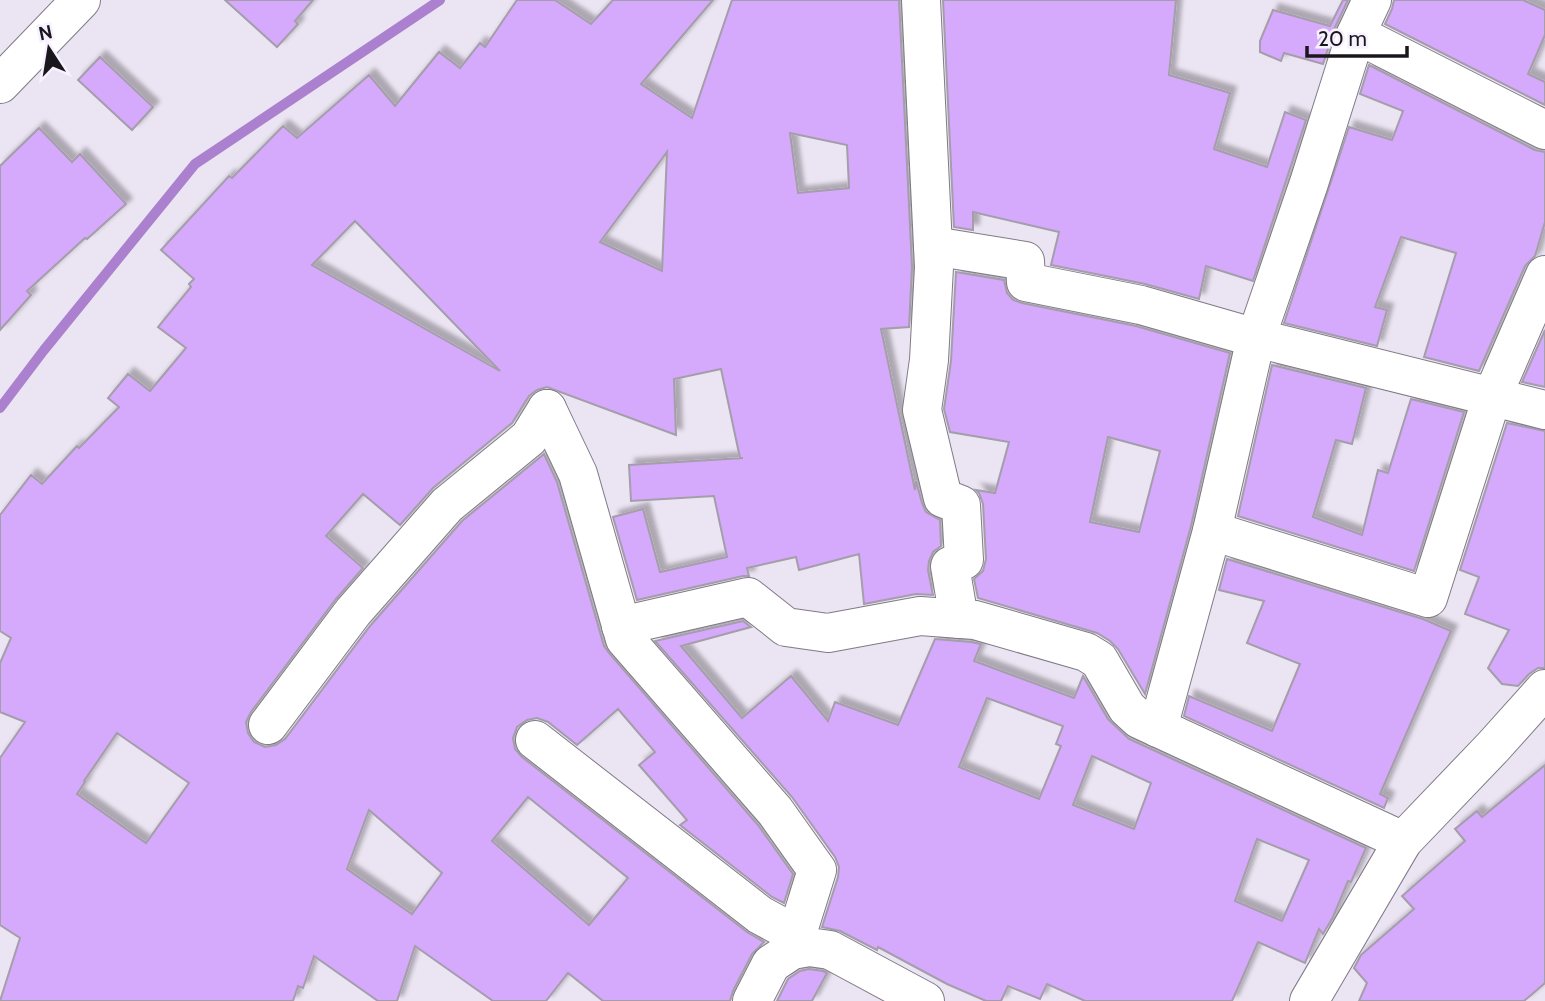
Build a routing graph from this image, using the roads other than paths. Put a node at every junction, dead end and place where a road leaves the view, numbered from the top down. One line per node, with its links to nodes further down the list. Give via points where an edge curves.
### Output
1 (81, 0): 5 (street)
2 (921, 0): 7 (street)
3 (1372, 0): 4 (street)
4 (1356, 34): 6 (street); 9 (street)
5 (0, 84)
6 (1545, 130)
7 (933, 246): 9 (street, via 1025,261 1026,282 1141,305); 13 (street, via 922,410 943,498 961,505 964,560 950,565)
8 (1545, 275): 10 (street)
9 (1256, 338): 10 (street); 12 (street)
10 (1492, 397): 11 (street); 12 (street, via 1428,598)
11 (1545, 410)
12 (1212, 531): 17 (street)
13 (959, 619): 14 (street, via 920,616 828,632 786,627 747,597); 17 (street, via 1086,652 1099,660 1127,708)
14 (621, 626): 16 (street, via 578,474 547,409 529,438 447,505 354,612); 20 (street, via 625,639 775,811 817,870)
15 (1545, 689): 19 (street)
16 (268, 725)
17 (1158, 728): 19 (street)
18 (535, 740): 20 (street)
19 (1403, 841): 23 (street)
20 (794, 942): 21 (street, via 771,964); 22 (street, via 830,950)
21 (752, 1001)
22 (925, 1001)
23 (1309, 1001)

